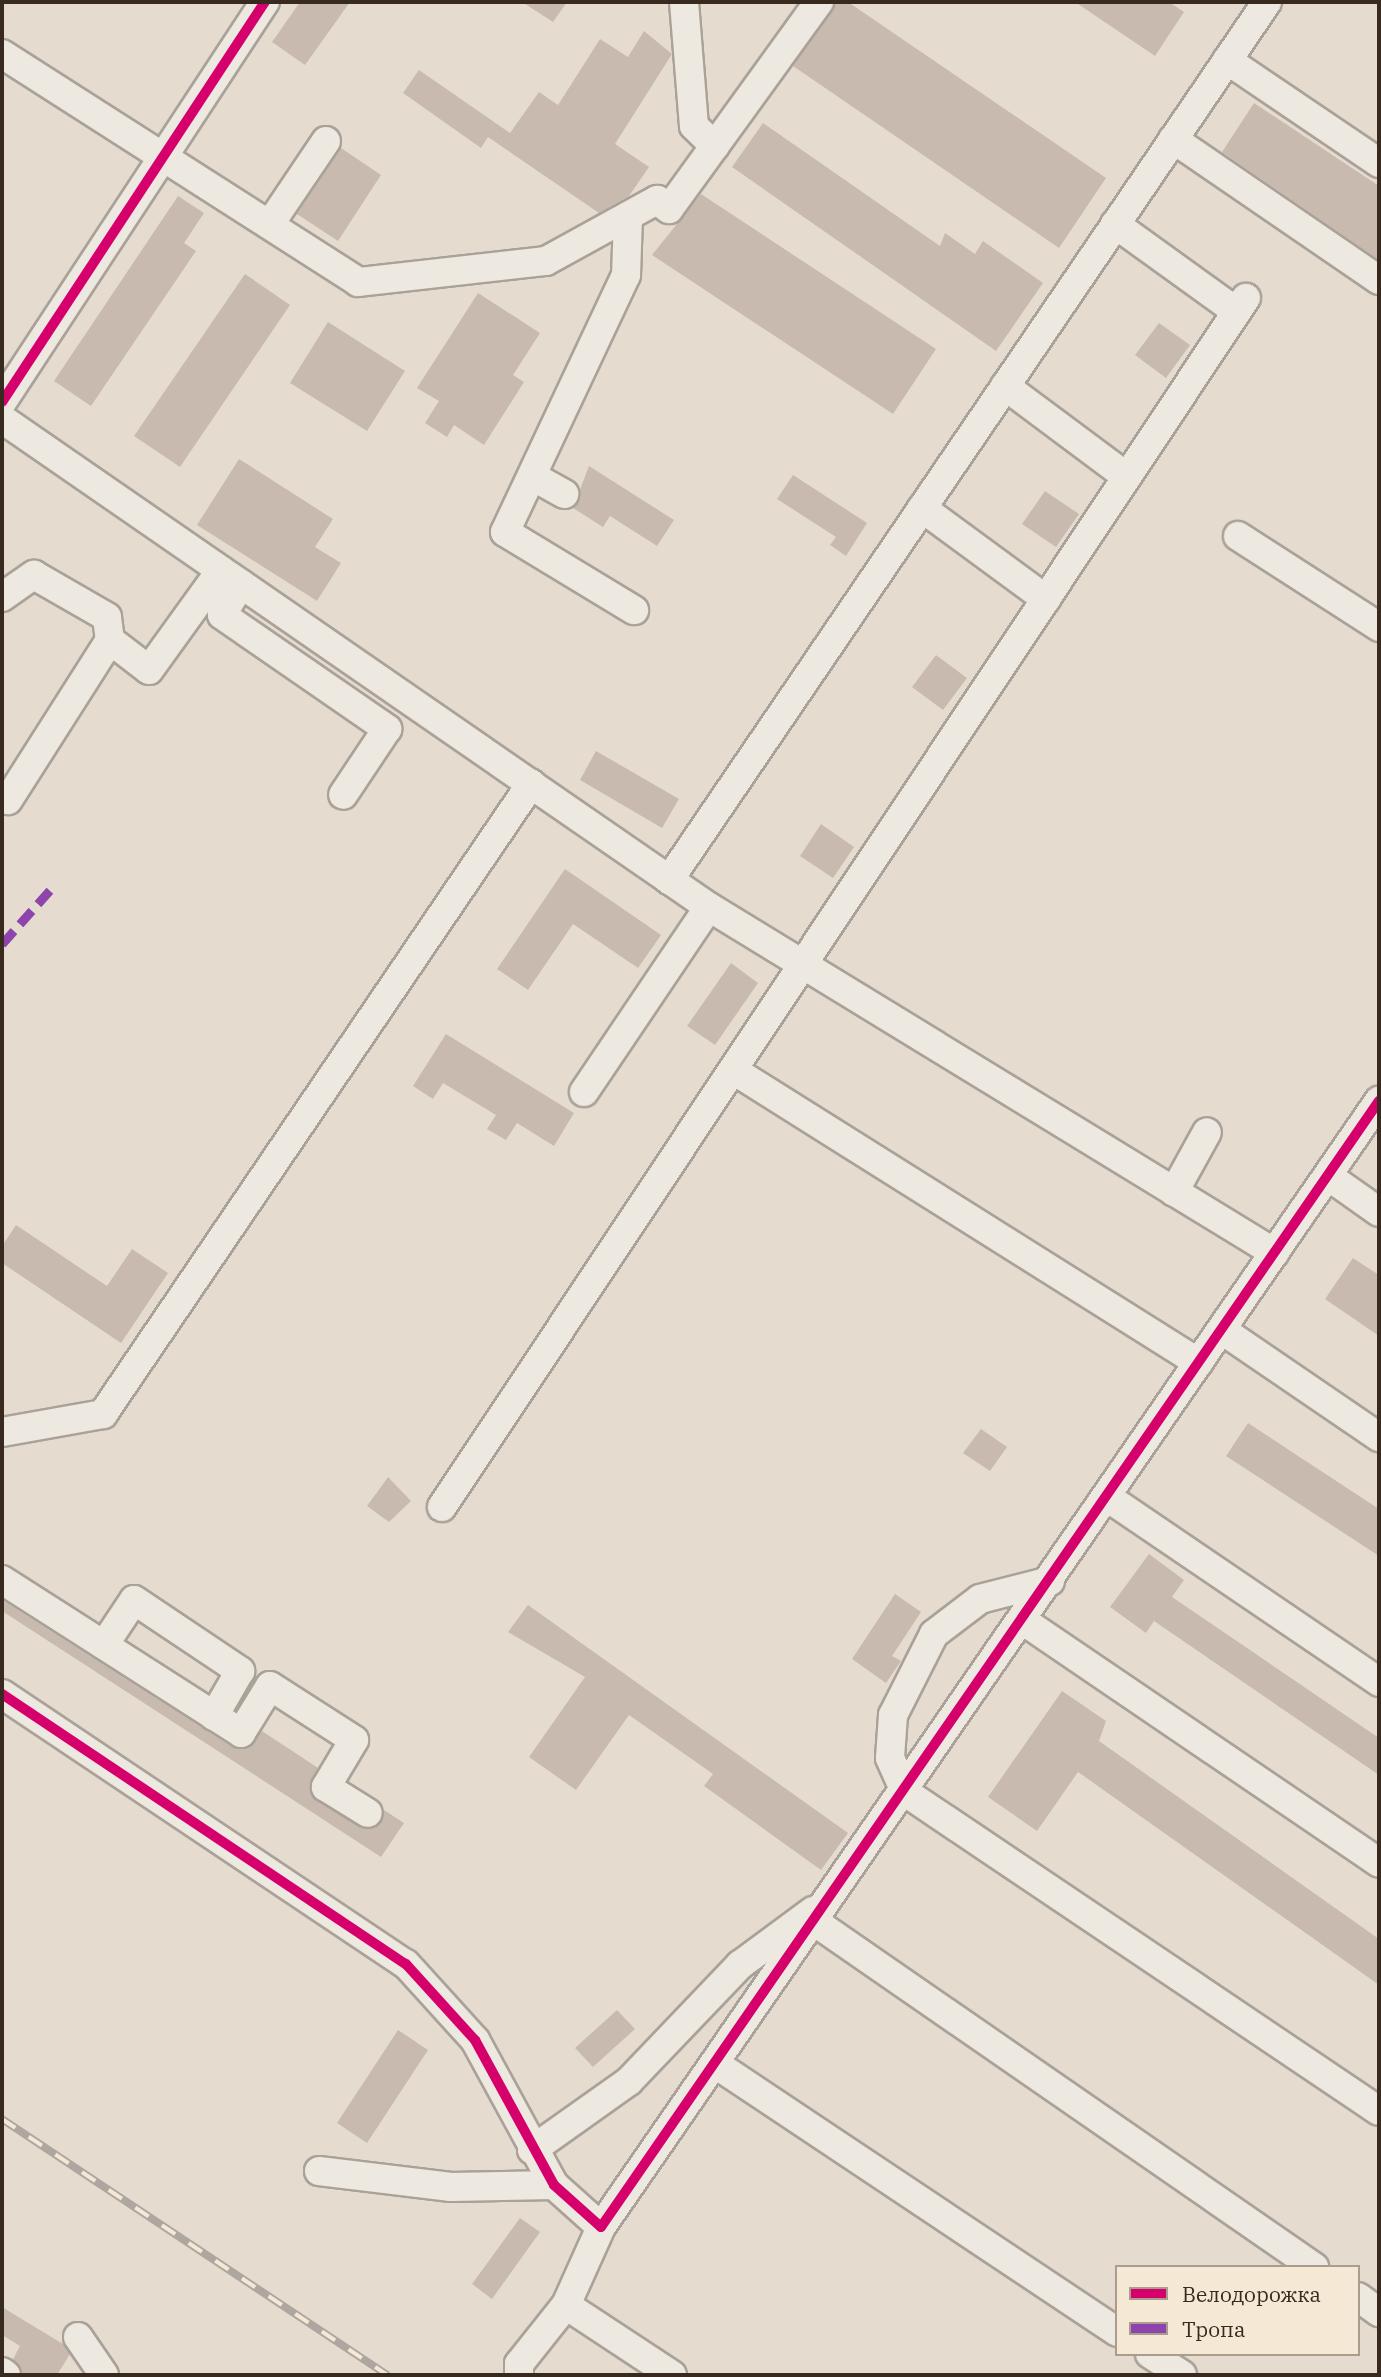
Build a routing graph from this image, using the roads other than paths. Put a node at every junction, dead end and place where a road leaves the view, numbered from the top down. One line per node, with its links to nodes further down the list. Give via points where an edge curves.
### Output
1 (265, 2): 10 (street)
2 (684, 2): 9 (street, via 694,126)
3 (819, 2): 9 (street)
4 (1266, 2): 6 (street)
5 (2, 54): 10 (street)
6 (1227, 60): 7 (street); 11 (street)
7 (1173, 139): 14 (street); 15 (street)
8 (326, 141): 13 (street)
9 (715, 146): 12 (street, via 669,209 656,200)
10 (165, 154): 13 (street); 17 (street)
11 (1379, 163)
12 (628, 216): 13 (street, via 546,261 358,282); 19 (street, via 626,275)
13 (270, 224)
14 (1115, 224): 16 (street); 20 (street, via 1241,305)
15 (1379, 280)
16 (1005, 386): 20 (street); 22 (street)
17 (2, 402)
18 (2, 419): 24 (street)
19 (531, 475): 21 (street); 27 (street, via 505,532)
20 (1127, 477): 26 (street)
21 (564, 494)
22 (922, 508): 26 (street); 33 (street)
23 (1238, 536): 28 (street)
24 (231, 577): 29 (street, via 149,670); 30 (street); 31 (street, via 222,615 387,729)
25 (2, 597): 29 (street, via 34,575 107,617)
26 (1046, 599): 35 (street)
27 (634, 610)
28 (1379, 627)
29 (110, 640): 32 (street)
30 (531, 784): 33 (street); 46 (street, via 103,1415)
31 (343, 795)
32 (8, 800)
33 (669, 880): 34 (street)
34 (709, 907): 35 (street); 37 (street)
35 (803, 965): 36 (street); 41 (street)
36 (733, 1070): 45 (street); 49 (street)
37 (584, 1092)
38 (1379, 1101): 40 (street)
39 (1207, 1132): 41 (street)
40 (1328, 1176): 42 (street); 43 (street)
41 (1174, 1192): 43 (street)
42 (1379, 1212)
43 (1275, 1253): 44 (street)
44 (1222, 1330): 45 (street); 47 (street)
45 (1199, 1363): 48 (street)
46 (2, 1432)
47 (1379, 1437)
48 (1107, 1497): 51 (street); 54 (street)
49 (442, 1507)
50 (2, 1580): 53 (street)
51 (1050, 1581): 52 (street); 57 (street, via 980,1599 934,1634 893,1715 890,1758)
52 (1023, 1620): 57 (street); 59 (street)
53 (104, 1645): 56 (street); 56 (street, via 134,1600 240,1671)
54 (1379, 1682)
55 (2, 1694): 64 (street, via 56,1718 184,1803 406,1964 475,2040)
56 (214, 1716): 58 (street, via 241,1733 270,1686 354,1740 326,1787)
57 (905, 1792): 60 (street); 63 (street)
58 (368, 1814)
59 (1379, 1863)
60 (832, 1897): 61 (street); 64 (street, via 740,1965 629,2081)
61 (815, 1922): 62 (street); 68 (street)
62 (717, 2065): 67 (street); 72 (street)
63 (1379, 2111)
64 (532, 2150): 66 (street)
65 (319, 2171): 66 (street, via 451,2187)
66 (554, 2185): 67 (street)
67 (601, 2227): 70 (street)
68 (1311, 2265)
69 (1360, 2298): 71 (street)
70 (566, 2305): 78 (street, via 519,2364); 79 (street)
71 (1379, 2312)
72 (1115, 2331)
73 (78, 2337): 77 (street)
74 (1153, 2356): 80 (street)
75 (2, 2372): 76 (street)
76 (6, 2375)
77 (104, 2375)
78 (519, 2375)
79 (671, 2375)
80 (1182, 2375)

